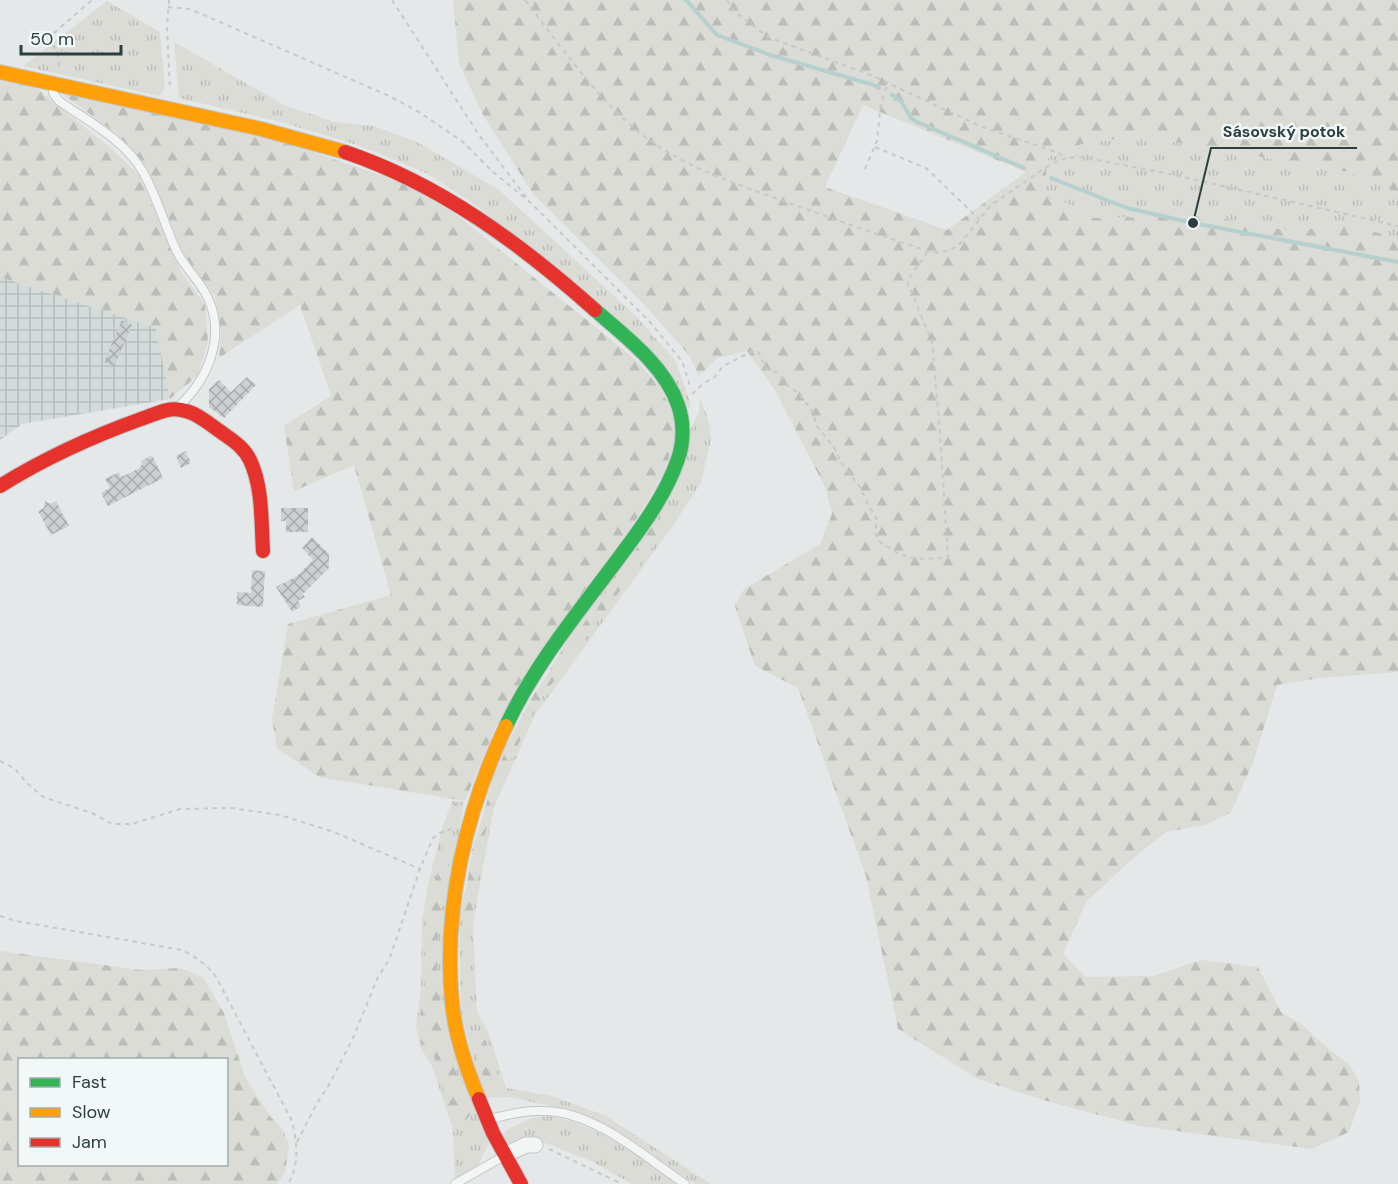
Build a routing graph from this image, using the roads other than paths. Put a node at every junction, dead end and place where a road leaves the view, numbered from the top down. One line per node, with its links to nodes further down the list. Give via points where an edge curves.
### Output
1 (0, 72): 2 (street)
2 (53, 82): 3 (lane, via 53,93 59,101 112,138 143,171 177,251 209,300 215,339 211,359 191,394); 6 (street, via 320,144 432,188 490,227 592,306 646,357 673,394 683,422 678,461 645,518 513,711 488,765 469,823 451,931 451,999 464,1060)
3 (176, 409): 4 (street, via 83,439); 5 (street, via 209,423 247,455 255,476)
4 (0, 486)
5 (263, 551)
6 (488, 1120): 8 (street); 11 (lane, via 521,1112 569,1115 592,1123)
7 (535, 1145): 8 (street)
8 (505, 1155): 9 (lane); 10 (street)
9 (455, 1184)
10 (521, 1184)
11 (685, 1184)

